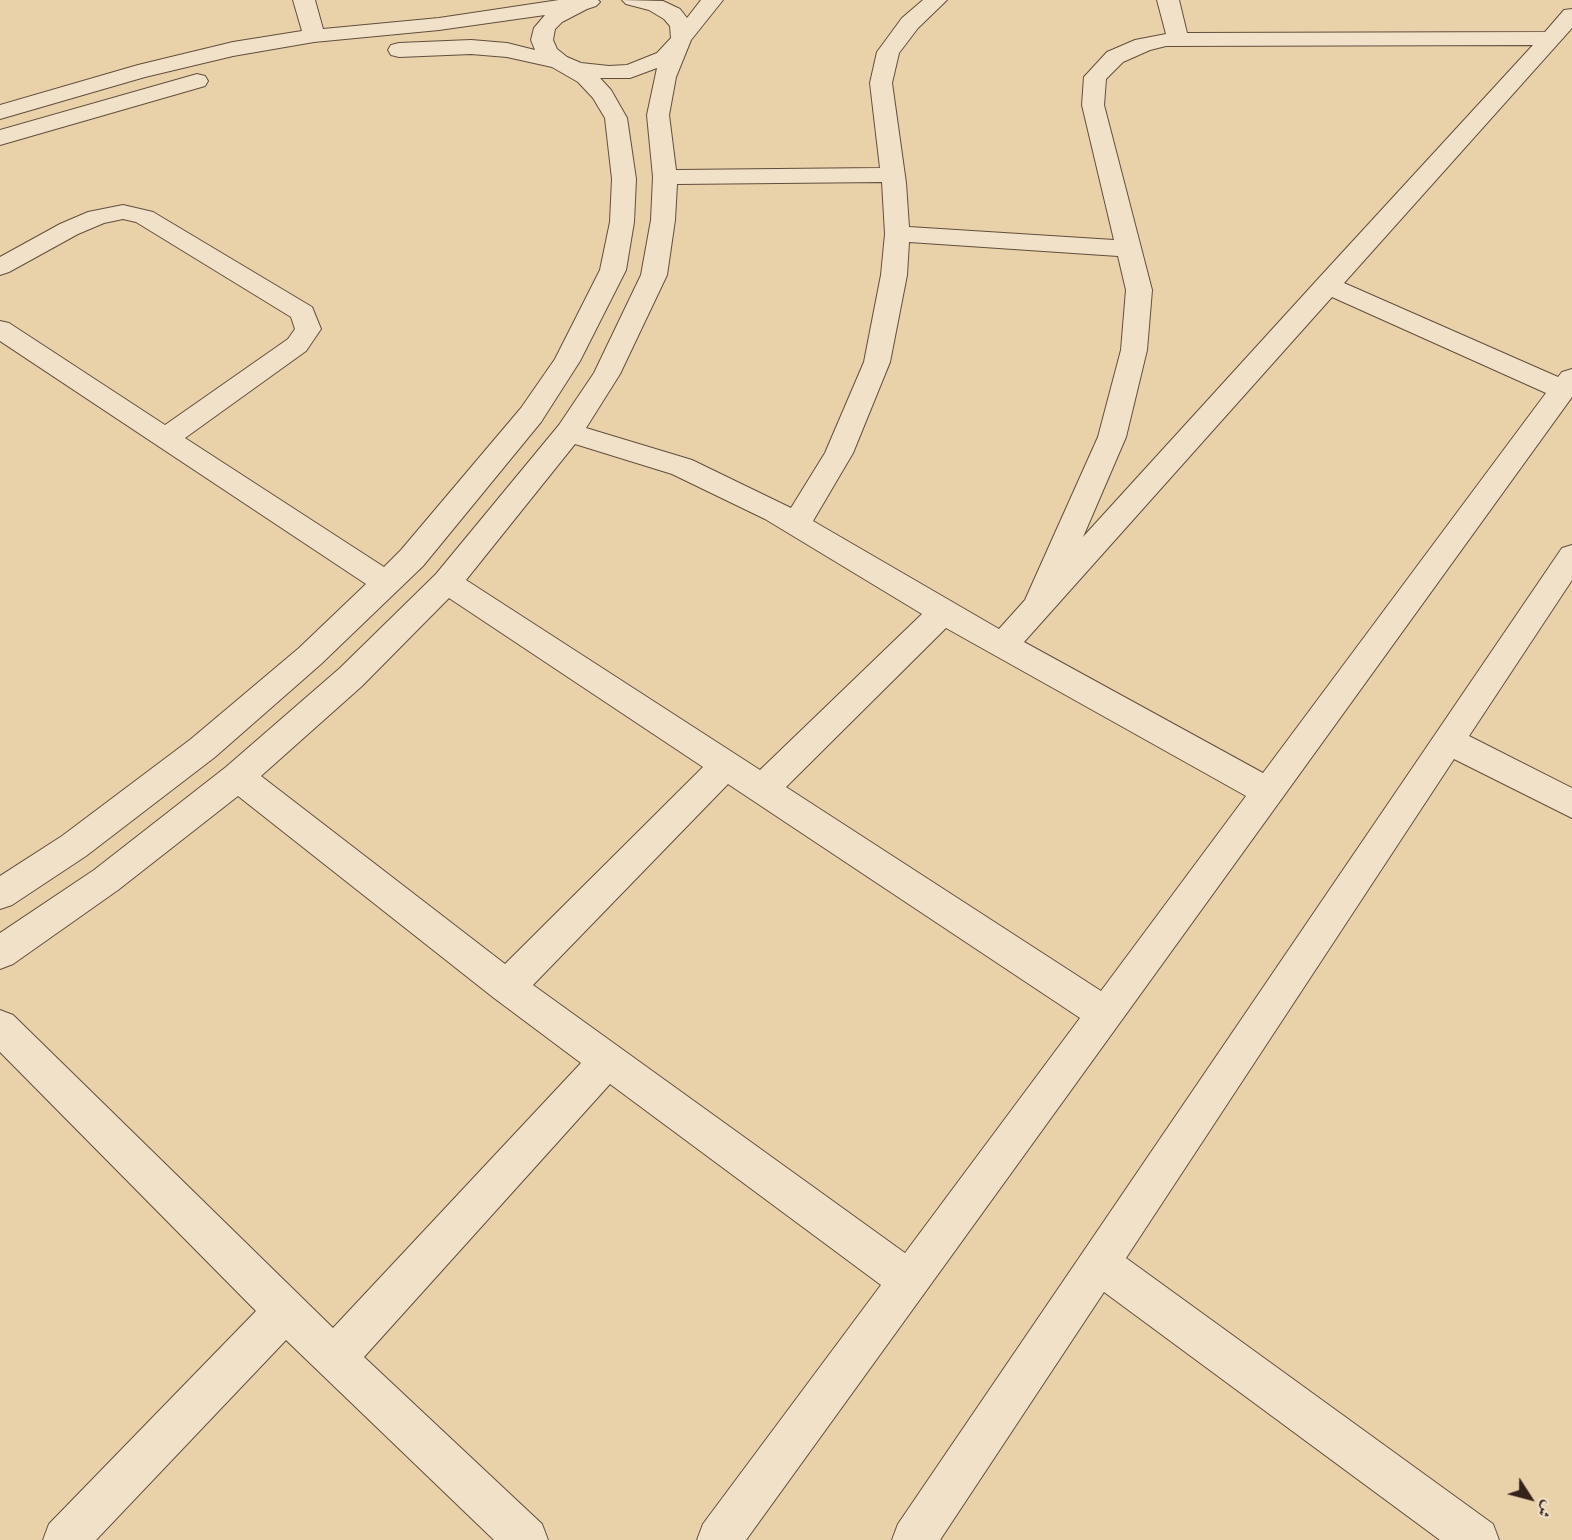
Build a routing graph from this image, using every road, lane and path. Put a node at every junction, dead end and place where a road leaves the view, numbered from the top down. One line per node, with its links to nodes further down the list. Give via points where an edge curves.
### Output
1 (304, 0): 8 (street)
2 (633, 0): 11 (street, via 656,5 672,14 681,25)
3 (712, 0): 11 (street)
4 (936, 0): 17 (street, via 910,23 888,52 881,83)
5 (1168, 0): 10 (street)
6 (596, 1): 8 (street, via 439,24); 13 (street, via 570,8 545,28 542,40 547,52)
7 (1572, 15): 9 (street)
8 (314, 36): 15 (street, via 233,50)
9 (1551, 38): 10 (street); 22 (street)
10 (1178, 40): 20 (street, via 1143,45 1115,57 1095,77 1093,105)
11 (679, 43): 13 (street, via 665,58 630,71 588,71); 18 (street, via 665,77 658,115)
12 (376, 52): 13 (street, via 471,47 507,50)
13 (563, 64): 30 (street, via 586,78 603,95 616,118 624,179 622,222 613,270 567,361 531,415)
14 (218, 76): 16 (street)
15 (4, 103)
16 (0, 138)
17 (893, 175): 18 (street); 19 (street)
18 (665, 177): 25 (street, via 654,275 607,374)
19 (897, 234): 20 (street); 27 (street, via 894,275 877,362 839,453)
20 (1130, 249): 31 (street, via 1139,290 1134,350 1112,437)
21 (0, 267): 26 (street, via 97,217 123,212 144,217 303,313 308,329 297,345)
22 (1327, 285): 24 (street); 31 (street)
23 (0, 329): 26 (street)
24 (1568, 384): 38 (street)
25 (569, 432): 27 (street, via 682,467); 29 (street)
26 (165, 438): 30 (street)
27 (796, 525): 32 (street)
28 (1572, 556): 34 (street)
29 (447, 582): 35 (street); 36 (street, via 351,677)
30 (386, 584): 40 (street, via 203,748 74,846)
31 (1038, 606): 33 (street)
32 (943, 612): 33 (street); 37 (street)
33 (1003, 645): 38 (street)
34 (1449, 741): 39 (street); 46 (street)
35 (727, 764): 37 (street); 42 (street)
36 (238, 777): 41 (street, via 106,880); 42 (street)
37 (764, 788): 43 (street)
38 (1269, 792): 43 (street)
39 (1572, 804)
40 (0, 894)
41 (0, 953)
42 (507, 987): 45 (street)
43 (1105, 1014): 47 (street)
44 (0, 1027): 48 (street)
45 (607, 1061): 47 (street); 49 (street)
46 (1099, 1263): 53 (street); 54 (street)
47 (910, 1281): 52 (street)
48 (285, 1311): 49 (street); 50 (street)
49 (334, 1358): 51 (street)
50 (65, 1540)
51 (526, 1540)
52 (719, 1540)
53 (914, 1540)
54 (1477, 1540)

